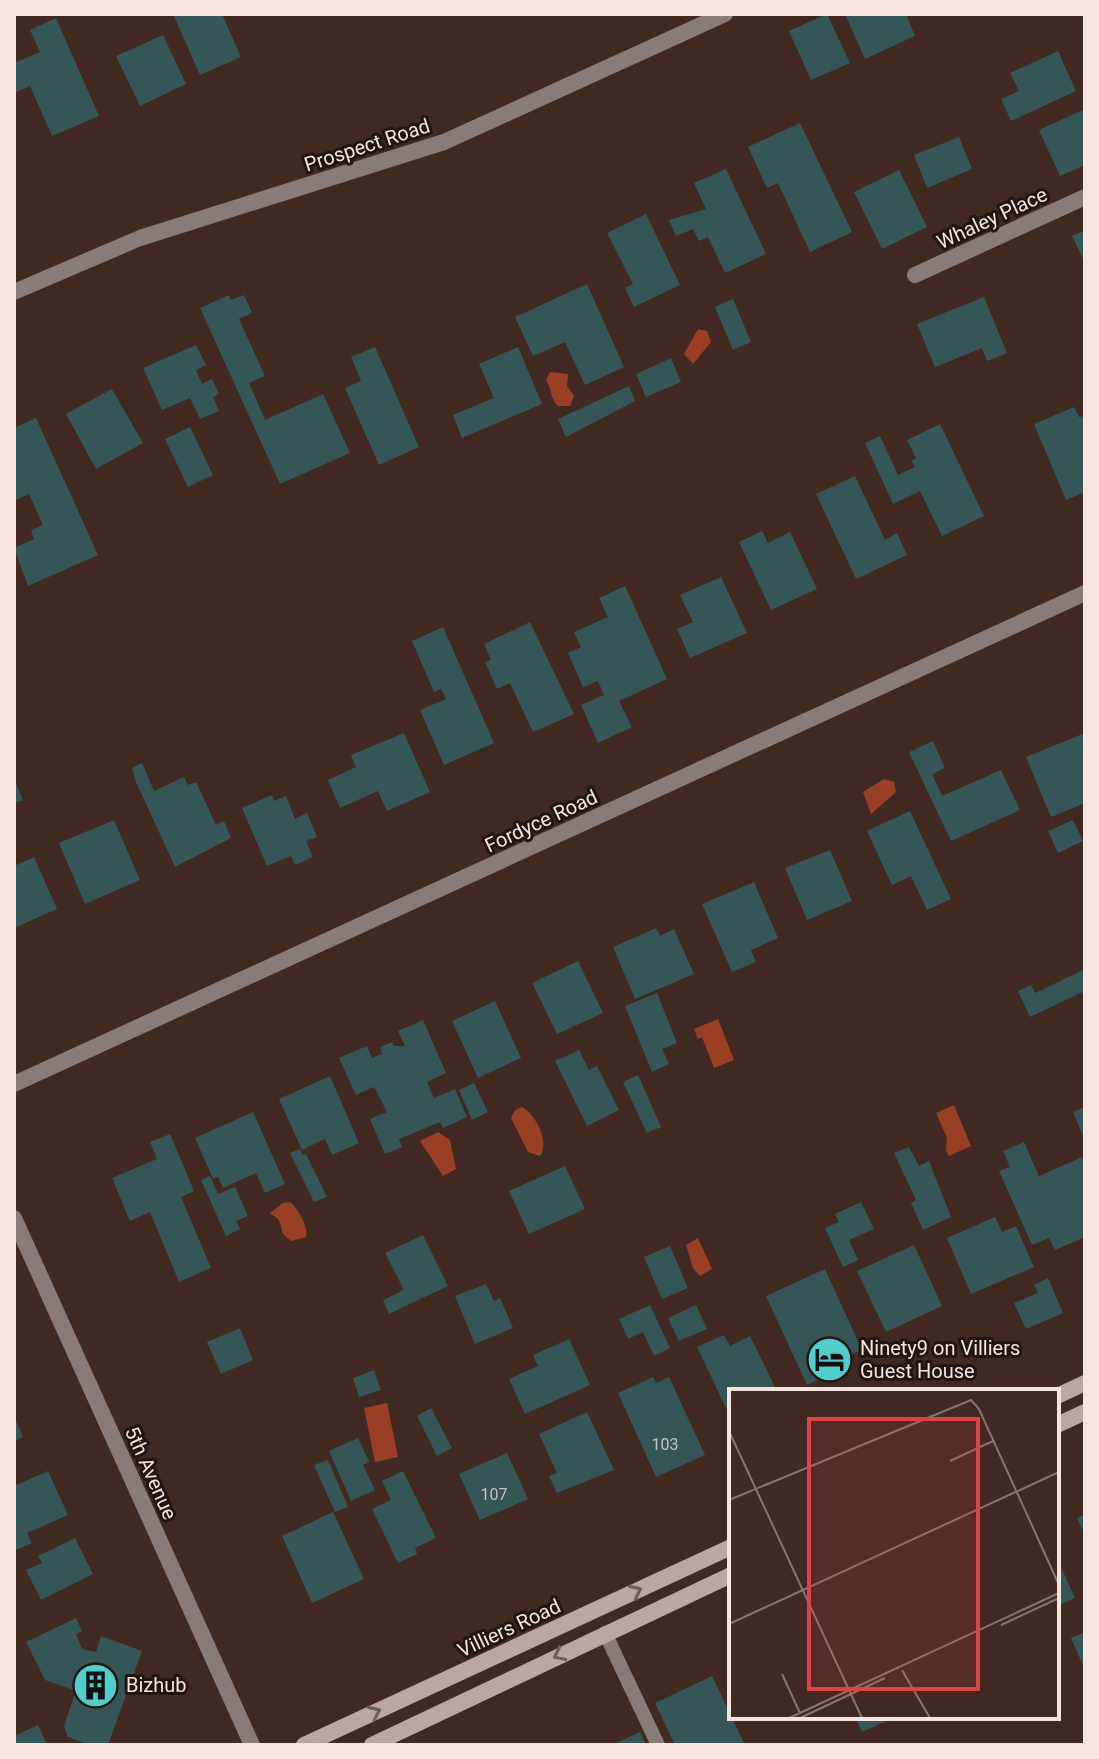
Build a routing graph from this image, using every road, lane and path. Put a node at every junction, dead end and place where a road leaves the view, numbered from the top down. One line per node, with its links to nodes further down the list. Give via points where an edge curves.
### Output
1 (725, 14): 4 (street, Prospect Road, via 444,142 140,238)
2 (1085, 197): 3 (street, Whaley Place)
3 (915, 275)
4 (14, 292)
5 (1085, 593): 6 (street, Fordyce Road)
6 (14, 1084)
7 (14, 1218): 16 (street, 5th Avenue)
8 (1085, 1383): 9 (street)
9 (1059, 1395)
10 (1085, 1412): 11 (street)
11 (1059, 1424)
12 (729, 1548): 14 (street, Villiers Road, one-way to 12)
13 (729, 1576): 15 (street)
14 (602, 1607): 15 (street); 17 (street, Villiers Road, one-way to 14)
15 (608, 1632): 18 (street, one-way to 18); 19 (lane)
16 (252, 1745)
17 (304, 1745)
18 (372, 1745)
19 (658, 1745)

